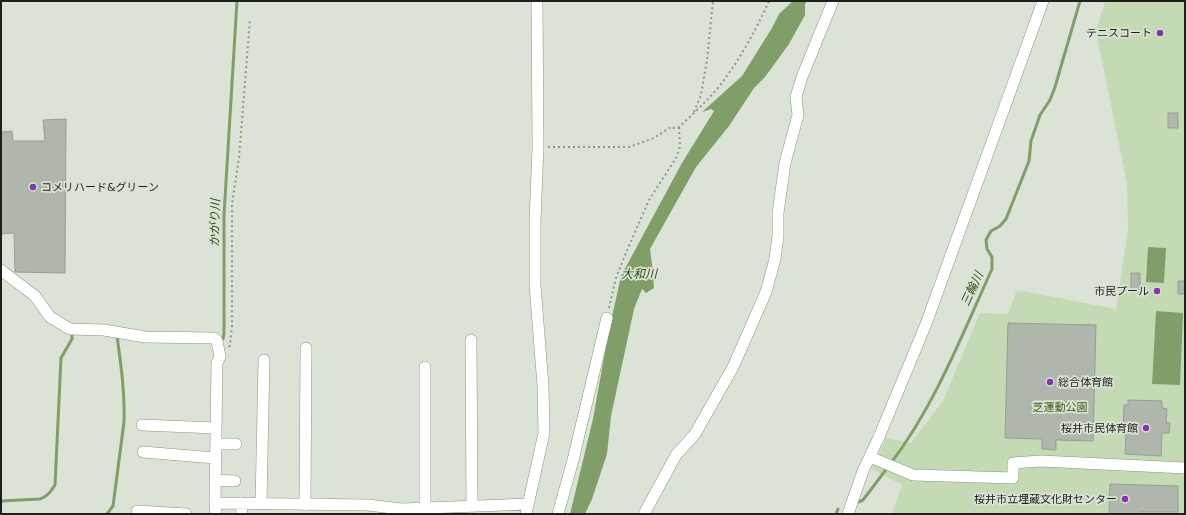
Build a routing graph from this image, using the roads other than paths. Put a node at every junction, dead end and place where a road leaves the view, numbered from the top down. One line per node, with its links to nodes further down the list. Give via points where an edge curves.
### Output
1 (537, 1): 26 (street, via 538,147 535,285 544,433)
2 (833, 1): 30 (street, via 796,97 798,115 785,163 775,259 766,292 733,367 695,434 676,455)
3 (1043, 1): 16 (street, via 926,324)
4 (1, 270): 11 (street, via 35,296 50,317 70,329 104,330 145,337 214,338 217,341 220,359 217,363)
5 (607, 318): 29 (street)
6 (471, 340): 25 (street)
7 (306, 348): 21 (street)
8 (264, 360): 20 (street)
9 (425, 367): 23 (street)
10 (142, 425): 11 (street)
11 (216, 428): 12 (street)
12 (216, 444): 13 (street); 15 (street)
13 (236, 444)
14 (143, 452): 15 (street)
15 (215, 458): 18 (street)
16 (874, 458): 17 (street, via 913,475 1013,478 1013,463 1041,461); 31 (street, via 858,483)
17 (1185, 468)
18 (215, 480): 19 (street); 22 (street)
19 (235, 480)
20 (262, 504): 21 (street); 24 (street)
21 (305, 504): 23 (street)
22 (215, 508): 24 (street)
23 (425, 508): 25 (street)
24 (242, 509)
25 (474, 509): 26 (street)
26 (526, 509)
27 (137, 511): 28 (street)
28 (186, 514)
29 (558, 514)
30 (644, 514)
31 (848, 514)

